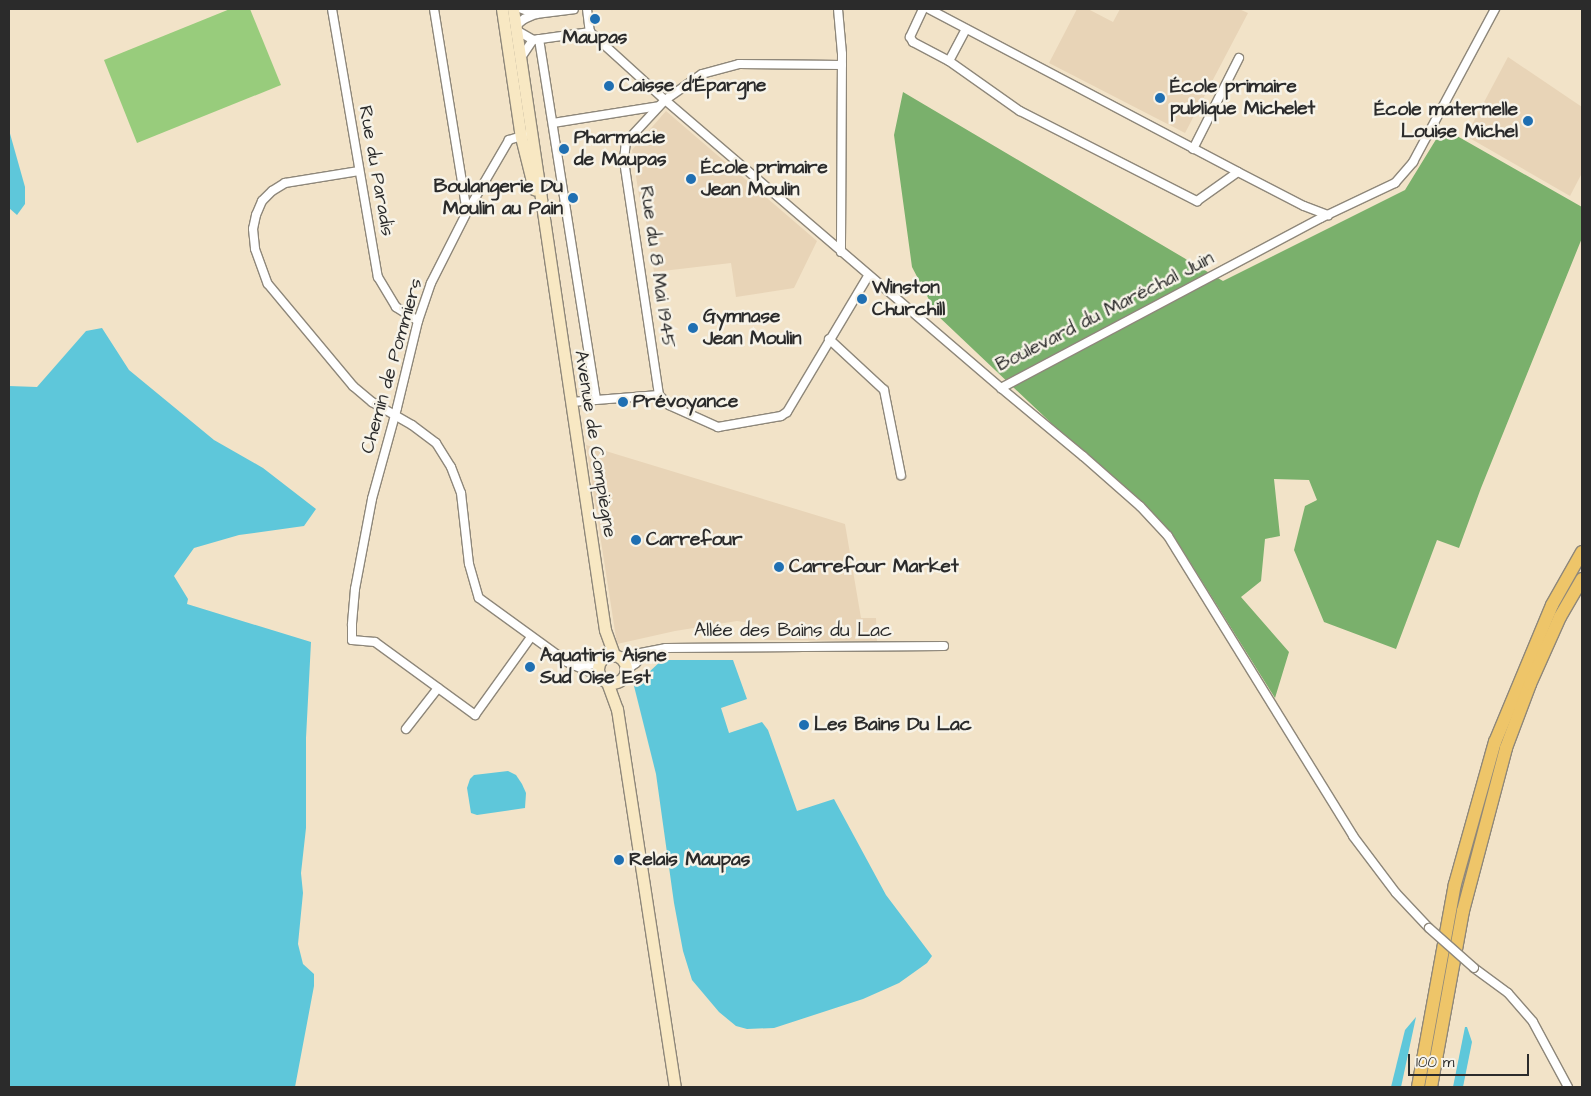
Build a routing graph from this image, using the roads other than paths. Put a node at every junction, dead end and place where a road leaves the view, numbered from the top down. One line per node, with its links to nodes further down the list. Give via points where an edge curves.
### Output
1 (332, 9): 26 (street, Rue du Paradis)
2 (434, 9): 28 (street)
3 (503, 9): 14 (street); 17 (main road, Avenue de Compiègne)
4 (513, 9): 14 (main road, Avenue de Compiègne)
5 (522, 9): 12 (street)
6 (574, 9): 12 (street)
7 (587, 9): 15 (street)
8 (838, 9): 21 (street)
9 (923, 9): 20 (street, via 910,37 913,42)
10 (929, 9): 13 (street)
11 (1495, 9): 29 (street, Boulevard du Maréchal Juin, via 1414,162 1395,182)
12 (536, 14): 14 (street, via 524,19)
13 (966, 29): 20 (street); 25 (street)
14 (516, 30): 16 (street); 17 (street); 19 (main road, Avenue de Compiègne)
15 (590, 32): 16 (street); 22 (street, Boulevard du Maréchal Juin)
16 (536, 39): 19 (street); 23 (street)
17 (508, 50): 24 (main road, Avenue de Compiègne)
18 (1239, 58): 25 (street)
19 (520, 59): 24 (main road, Avenue de Compiègne)
20 (949, 61): 27 (street, via 1020,111 1197,201)
21 (842, 65): 22 (street, via 739,64 702,74); 30 (street)
22 (662, 103): 23 (street); 30 (street, Boulevard du Maréchal Juin); 35 (street, Rue du 8 Mai 1945, via 626,142 624,160)
23 (552, 123): 36 (street)
24 (526, 135): 28 (street, Chemin de Pommiers, via 509,140); 37 (main road, Avenue de Compiègne)
25 (1193, 149): 27 (street)
26 (359, 171): 32 (street, Rue du Paradis, via 378,277 396,307); 38 (street, via 285,183 272,190 256,215 253,229 255,249 268,284 315,342 353,386)
27 (1238, 172): 29 (street)
28 (467, 212): 32 (street, Chemin de Pommiers, via 431,282)
29 (1328, 215): 34 (street, Boulevard du Maréchal Juin)
30 (840, 252): 31 (street, Boulevard du Maréchal Juin)
31 (868, 276): 33 (street); 34 (street, Boulevard du Maréchal Juin)
32 (418, 322): 38 (street, Chemin de Pommiers)
33 (829, 339): 35 (street, via 787,412 781,416 718,427 669,405); 39 (street, via 884,390)
34 (1001, 388): 55 (street, bridge, via 1140,506 1168,536 1353,836 1396,893 1429,928 1508,993 1533,1022)
35 (659, 394): 36 (street)
36 (596, 400): 37 (street)
37 (571, 402): 45 (main road, Avenue de Compiègne)
38 (395, 415): 42 (street, via 436,443 451,467 461,493 469,564 479,598); 49 (street, Chemin de Pommiers, via 361,551 352,640 375,642)
39 (901, 475)
40 (1582, 552): 53 (highway, via 1552,604 1495,742 1455,884)
41 (1582, 578): 54 (highway, via 1533,676 1506,748 1463,911)
42 (531, 637): 46 (street); 49 (street, via 475,715)
43 (944, 646): 44 (street, Allée des Bains du Lac, via 666,648)
44 (644, 654): 45 (street, Allée des Bains du Lac); 47 (street, Allée des Bains du Lac)
45 (609, 658): 46 (street, Allée des Bains du Lac); 47 (main road, via 625,663); 48 (main road, via 598,671)
46 (576, 666): 48 (street)
47 (623, 675): 48 (main road, via 614,683); 50 (main road)
48 (604, 680): 50 (main road)
49 (438, 688): 51 (street)
50 (617, 709): 52 (main road)
51 (406, 729)
52 (675, 1087)
53 (1418, 1087)
54 (1431, 1087)
55 (1568, 1087)

